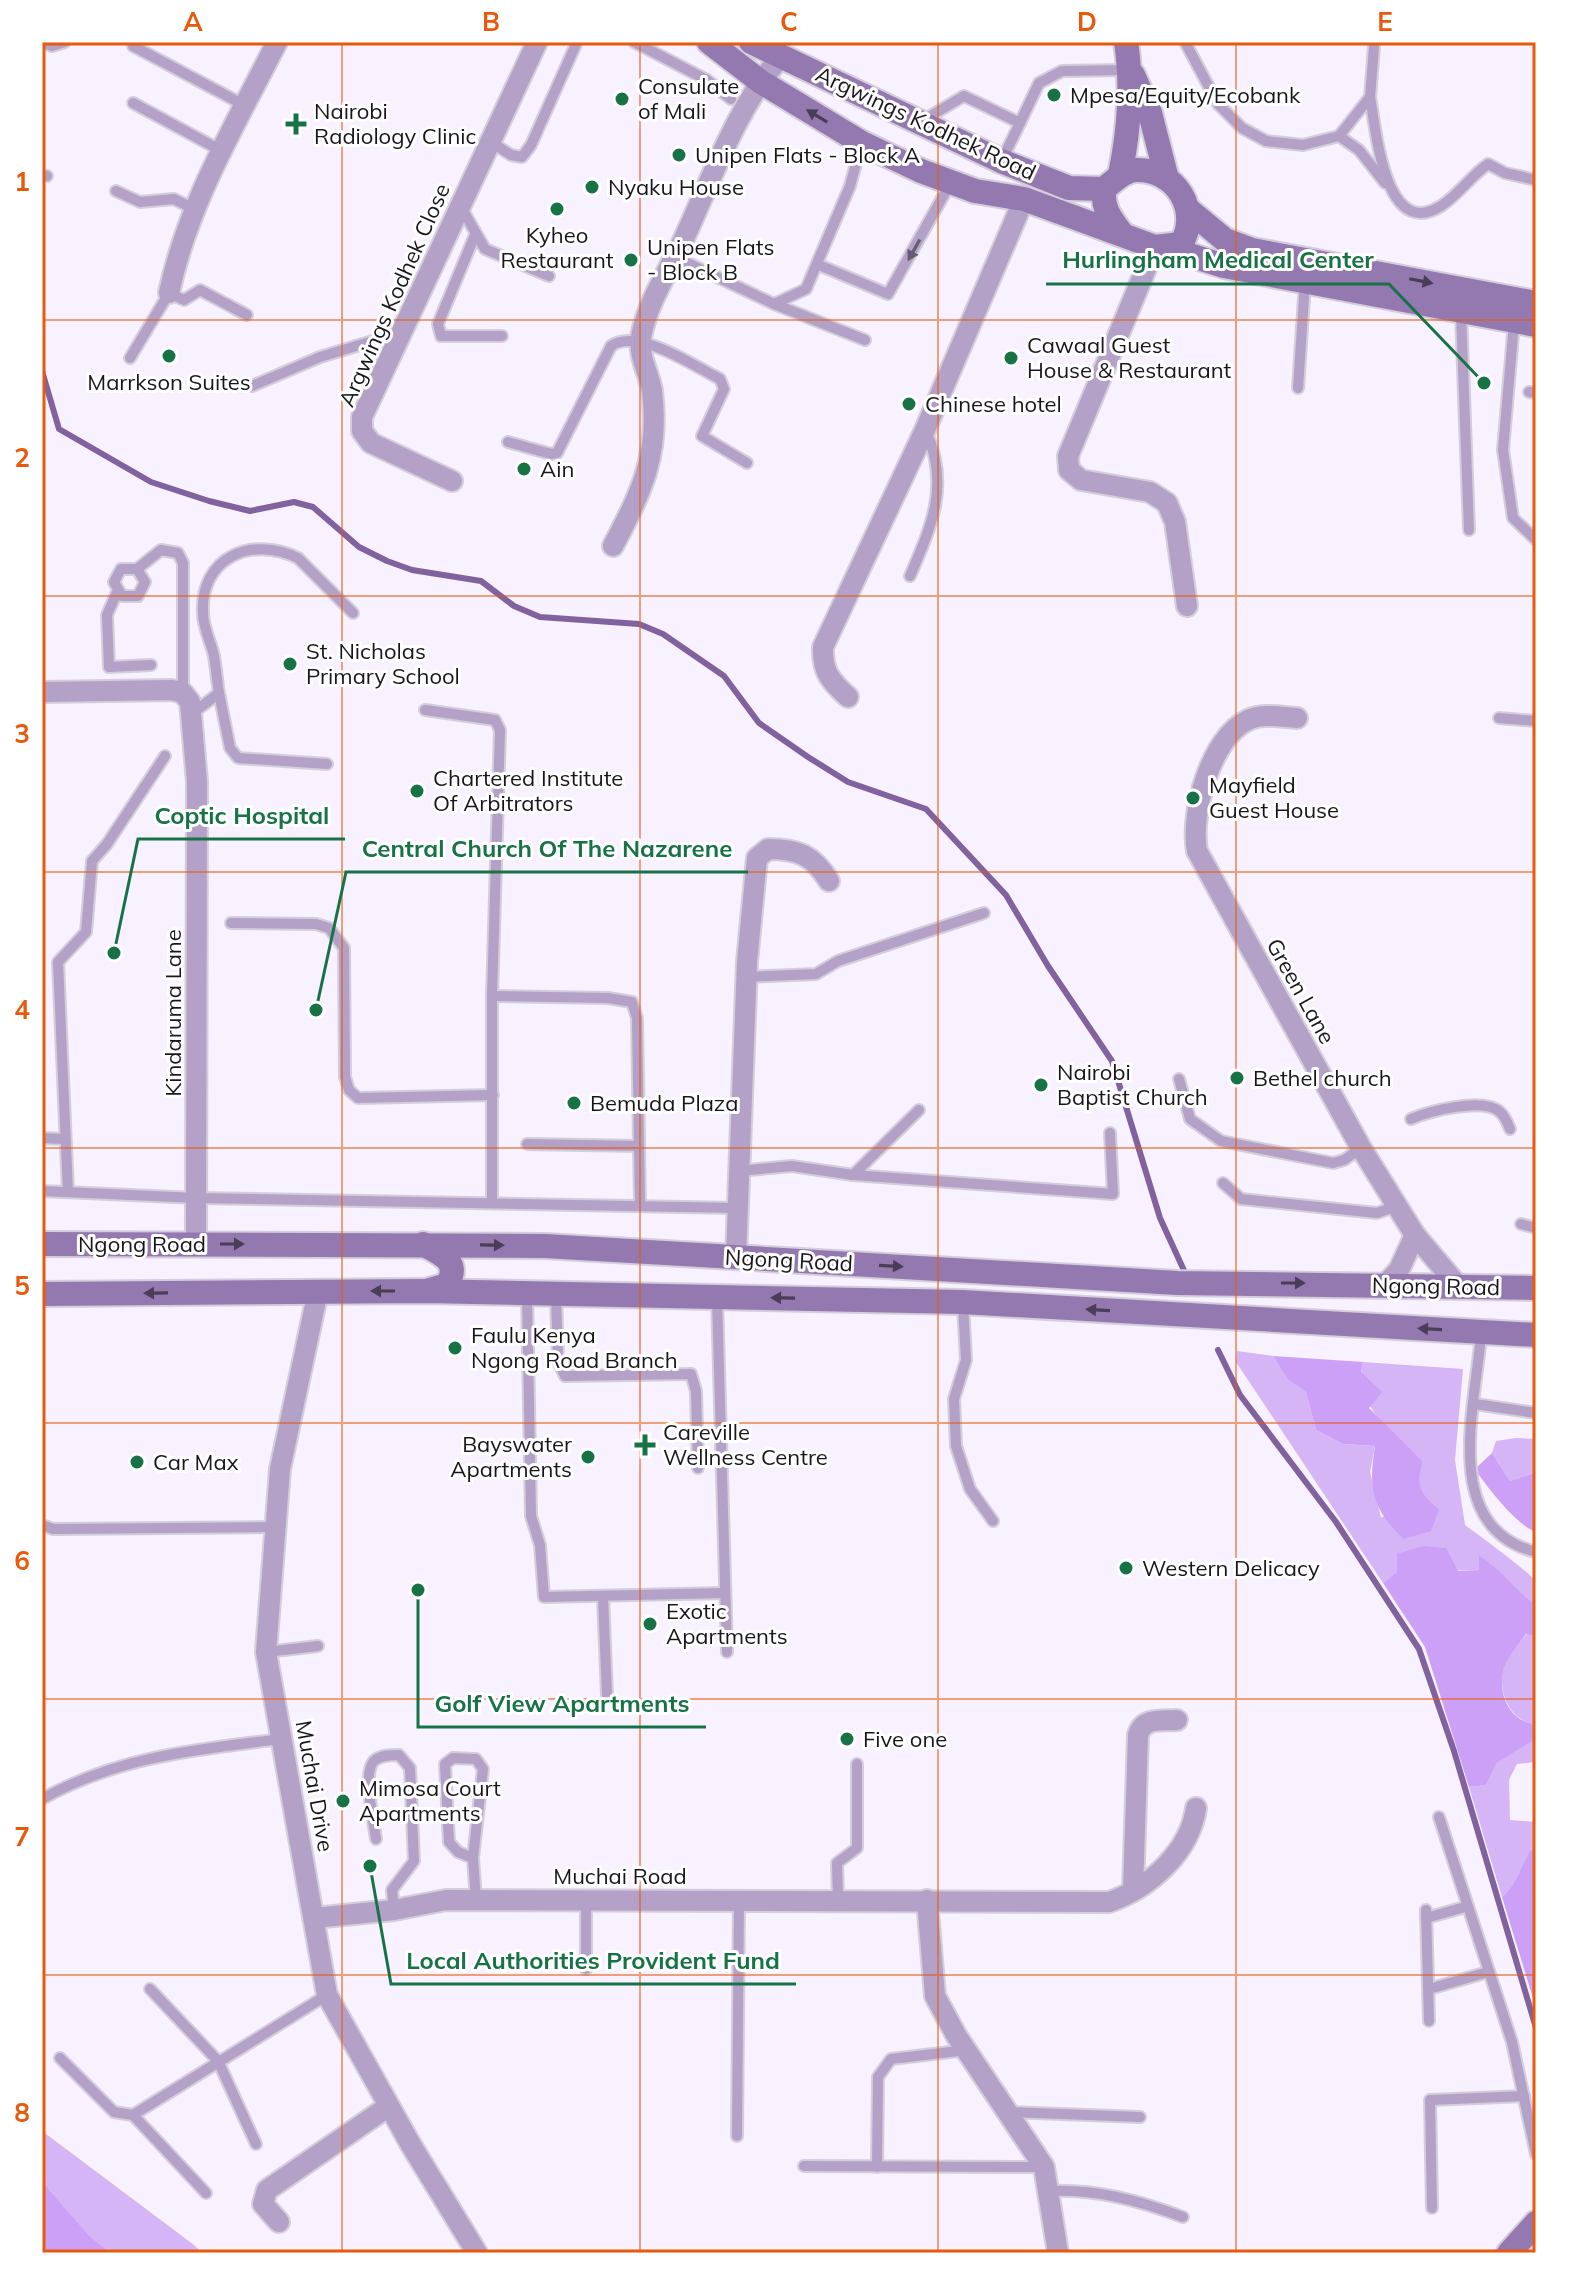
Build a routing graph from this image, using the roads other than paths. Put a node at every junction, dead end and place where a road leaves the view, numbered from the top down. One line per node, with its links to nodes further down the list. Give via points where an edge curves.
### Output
1 (42, 42): 2 (lane)
2 (65, 42)
3 (277, 42): 19 (street)
4 (537, 42): 23 (street, Argwings Kodhek Close)
5 (577, 42): 23 (lane, via 522,157)
6 (634, 42): 17 (lane, via 707,80)
7 (709, 42): 15 (main road)
8 (751, 42): 13 (main road, Argwings Kodhek Road)
9 (1126, 42): 14 (main road)
10 (1185, 42): 22 (lane, via 1218,104 1242,128 1266,141 1303,145)
11 (133, 46): 19 (lane)
12 (1374, 47): 16 (lane)
13 (782, 56): 15 (street); 20 (main road, Argwings Kodhek Road)
14 (1130, 70): 21 (lane, via 1062,71 1039,83); 27 (main road, via 1150,113); 30 (main road, via 1129,115)
15 (761, 82): 24 (main road, one-way to 15); 40 (street)
16 (1370, 97): 22 (lane); 31 (lane)
17 (731, 99)
18 (133, 103): 25 (lane)
19 (244, 105): 25 (street)
20 (920, 122): 21 (lane, via 964,96); 26 (main road, Argwings Kodhek Road)
21 (1020, 123): 26 (lane)
22 (1339, 136): 31 (lane, via 1359,150)
23 (491, 142): 34 (street, Argwings Kodhek Close)
24 (862, 143): 29 (main road); 41 (lane)
25 (220, 150): 35 (street)
26 (1001, 161): 30 (main road, Argwings Kodhek Road, via 1069,188)
27 (1167, 179): 30 (main road, via 1136,170); 36 (main road)
28 (1536, 180): 31 (lane, via 1488,164 1439,207 1424,212 1404,207)
29 (951, 182): 33 (main road); 41 (lane, one-way to 41, via 888,294)
30 (1112, 182): 38 (main road, via 1103,202)
31 (1386, 185)
32 (116, 191): 35 (lane, via 140,202 174,199)
33 (1024, 199): 38 (main road); 57 (street)
34 (460, 205): 37 (lane); 50 (street, Argwings Kodhek Close)
35 (194, 209): 44 (street)
36 (1190, 211): 39 (main road, via 1189,231 1181,244); 45 (main road, one-way to 45, via 1225,240 1252,250)
37 (475, 235): 42 (lane, via 485,249); 51 (lane, via 438,324 441,336)
38 (1123, 235): 39 (main road)
39 (1160, 247): 43 (main road); 67 (street, via 1068,456 1069,470 1081,480 1150,492 1167,503 1175,522)
40 (675, 257): 46 (lane); 52 (street)
41 (819, 265): 46 (lane, via 806,289)
42 (549, 276)
43 (1305, 282): 47 (main road); 56 (lane)
44 (169, 293): 48 (lane, via 184,300 200,290); 54 (lane)
45 (1536, 303)
46 (774, 304): 53 (lane)
47 (1461, 311): 49 (main road); 61 (lane)
48 (247, 315)
49 (1525, 323): 62 (lane, via 1503,450 1513,518)
50 (401, 333): 55 (lane, via 320,357); 60 (street, Argwings Kodhek Close, via 362,417 362,431 371,443)
51 (502, 336)
52 (641, 340): 58 (lane, via 611,346 557,453); 59 (lane, via 720,379 724,389 702,436); 63 (street, via 656,422 653,453 637,501)
53 (865, 340)
54 (130, 358)
55 (252, 386)
56 (1298, 388)
57 (925, 430): 65 (lane, via 937,456 935,514); 73 (street, via 823,647 822,664 829,680)
58 (508, 442)
59 (747, 463)
60 (452, 481)
61 (1469, 530)
62 (1536, 540)
63 (613, 546)
64 (137, 569): 66 (lane, via 121,569 114,582); 66 (lane, via 145,582 138,596 122,596); 71 (lane, via 161,550 178,553 183,563)
65 (910, 576)
66 (118, 590): 69 (lane, via 107,615 109,667)
67 (1187, 606)
68 (353, 613): 72 (lane, via 286,552 269,547 231,555 205,588 202,615)
69 (151, 665)
70 (42, 692): 71 (street)
71 (183, 693): 75 (street)
72 (219, 693): 75 (lane); 80 (lane, via 230,748 238,758)
73 (848, 697)
74 (425, 710): 85 (lane, via 495,720 500,730)
75 (193, 713): 102 (street, Kindaruma Lane)
76 (1297, 718): 96 (street, Green Lane, via 1258,716 1230,733 1218,748 1196,820 1197,851)
77 (1499, 718): 78 (lane)
78 (1536, 721)
79 (165, 756): 93 (lane, via 92,861 86,932 58,962)
80 (327, 764)
81 (829, 881): 84 (street, via 818,863 796,850 761,853)
82 (984, 913): 84 (lane, via 838,961 816,974)
83 (231, 923): 87 (lane, via 316,924 337,935 344,948 345,1077 358,1098)
84 (746, 977): 97 (street)
85 (492, 996): 87 (lane); 95 (lane, via 632,1002 637,1018)
86 (1179, 1079): 96 (lane, via 1190,1119 1221,1141 1333,1163)
87 (493, 1095): 103 (lane)
88 (919, 1110): 98 (lane)
89 (1411, 1119): 90 (lane, via 1459,1106 1487,1106 1501,1112)
90 (1510, 1129)
91 (1110, 1133): 98 (lane, via 1113,1194)
92 (42, 1138): 93 (lane)
93 (64, 1139): 101 (lane)
94 (527, 1144): 95 (lane)
95 (639, 1146): 104 (lane)
96 (1361, 1148): 105 (street, Green Lane)
97 (739, 1171): 98 (lane, via 792,1166); 106 (street)
98 (853, 1175)
99 (1223, 1183): 105 (lane, via 1241,1199 1377,1213)
100 (42, 1191): 101 (lane)
101 (68, 1192): 102 (lane)
102 (197, 1198): 103 (lane); 112 (street, Kindaruma Lane)
103 (492, 1200): 104 (lane)
104 (640, 1205): 106 (lane)
105 (1397, 1206): 109 (street, Green Lane)
106 (737, 1208): 113 (street)
107 (1521, 1224): 108 (lane)
108 (1536, 1228)
109 (1415, 1235): 114 (street, via 1399,1270); 115 (street, Green Lane)
110 (421, 1243): 112 (main road, Ngong Road, one-way to 110); 113 (main road, Ngong Road, one-way to 113); 118 (main road, via 443,1254 453,1275 447,1285)
111 (42, 1244): 112 (main road, Ngong Road)
112 (196, 1244)
113 (736, 1257): 114 (main road, Ngong Road, one-way to 114, via 1177,1283)
114 (1385, 1285): 115 (main road, Ngong Road)
115 (1459, 1287): 116 (main road, Ngong Road)
116 (1536, 1288)
117 (318, 1291): 118 (main road, Ngong Road, one-way to 117); 119 (main road, Ngong Road, one-way to 119); 131 (street, Muchai Drive, via 280,1469)
118 (426, 1291): 120 (main road, Ngong Road)
119 (45, 1292)
120 (527, 1294): 121 (main road, Ngong Road); 134 (lane, via 531,1516 540,1545 544,1597)
121 (556, 1295): 122 (main road, Ngong Road); 128 (lane, via 558,1361 565,1376 691,1374)
122 (717, 1296): 123 (main road, Ngong Road, one-way to 122); 133 (lane)
123 (962, 1302): 124 (main road, Ngong Road, one-way to 123); 129 (lane, via 966,1360 954,1399 956,1446 970,1489)
124 (1481, 1332): 125 (main road, Ngong Road); 126 (lane)
125 (1536, 1335)
126 (1475, 1404): 127 (lane); 132 (lane, via 1471,1489 1499,1533)
127 (1536, 1413)
128 (698, 1468)
129 (993, 1521)
130 (42, 1525): 131 (lane)
131 (275, 1527): 136 (street, Muchai Drive)
132 (1536, 1552)
133 (725, 1593): 134 (lane); 137 (lane)
134 (603, 1597): 138 (lane)
135 (318, 1646): 136 (lane)
136 (266, 1652): 140 (street, Muchai Drive)
137 (727, 1652)
138 (607, 1695)
139 (1177, 1720): 147 (street, via 1140,1726)
140 (282, 1739): 142 (lane, via 127,1763 93,1773); 155 (street, Muchai Drive)
141 (857, 1764): 151 (lane, via 857,1848 837,1863)
142 (42, 1799)
143 (1196, 1808): 147 (street, Muchai Road, via 1185,1843)
144 (1439, 1817): 153 (lane)
145 (376, 1839): 154 (lane, via 368,1775 373,1762 399,1755 410,1768 414,1861 392,1890)
146 (473, 1858): 146 (lane, via 483,1769 476,1759 453,1758 445,1764 449,1842); 148 (lane)
147 (1133, 1891): 152 (street, Muchai Road, via 1109,1902)
148 (476, 1900): 149 (street, Muchai Road); 154 (street, Muchai Road)
149 (586, 1900): 150 (street, Muchai Road); 156 (lane)
150 (739, 1900): 151 (street, Muchai Road); 170 (lane)
151 (838, 1900): 152 (street, Muchai Road)
152 (927, 1900): 162 (street, via 935,1996)
153 (1465, 1907): 157 (lane); 159 (lane, via 1426,1914)
154 (394, 1910): 155 (street, Muchai Road)
155 (314, 1918): 160 (street, Muchai Drive)
156 (586, 1969)
157 (1488, 1972): 159 (lane); 165 (lane)
158 (150, 1989): 164 (lane)
159 (1429, 1989): 161 (lane)
160 (327, 1995): 164 (lane); 166 (street, Muchai Drive)
161 (1429, 2021)
162 (967, 2050): 167 (street); 174 (lane, via 891,2059 883,2067 878,2077)
163 (60, 2058): 168 (lane, via 114,2112)
164 (218, 2061): 168 (lane); 171 (lane)
165 (1524, 2096): 172 (lane); 178 (lane, via 1430,2100)
166 (389, 2106): 180 (street, via 267,2190 263,2204); 182 (street, Muchai Drive)
167 (1009, 2112): 169 (lane); 175 (street)
168 (133, 2115): 177 (lane)
169 (1140, 2117)
170 (737, 2136)
171 (256, 2144)
172 (1536, 2154)
173 (804, 2166): 174 (lane)
174 (877, 2167): 175 (lane)
175 (1044, 2167): 176 (street)
176 (1045, 2191): 179 (lane, via 1123,2196); 183 (street)
177 (206, 2193)
178 (1432, 2208)
179 (1183, 2217)
180 (279, 2222)
181 (1536, 2223): 184 (main road)
182 (477, 2253)
183 (1058, 2253)
184 (1509, 2253)

